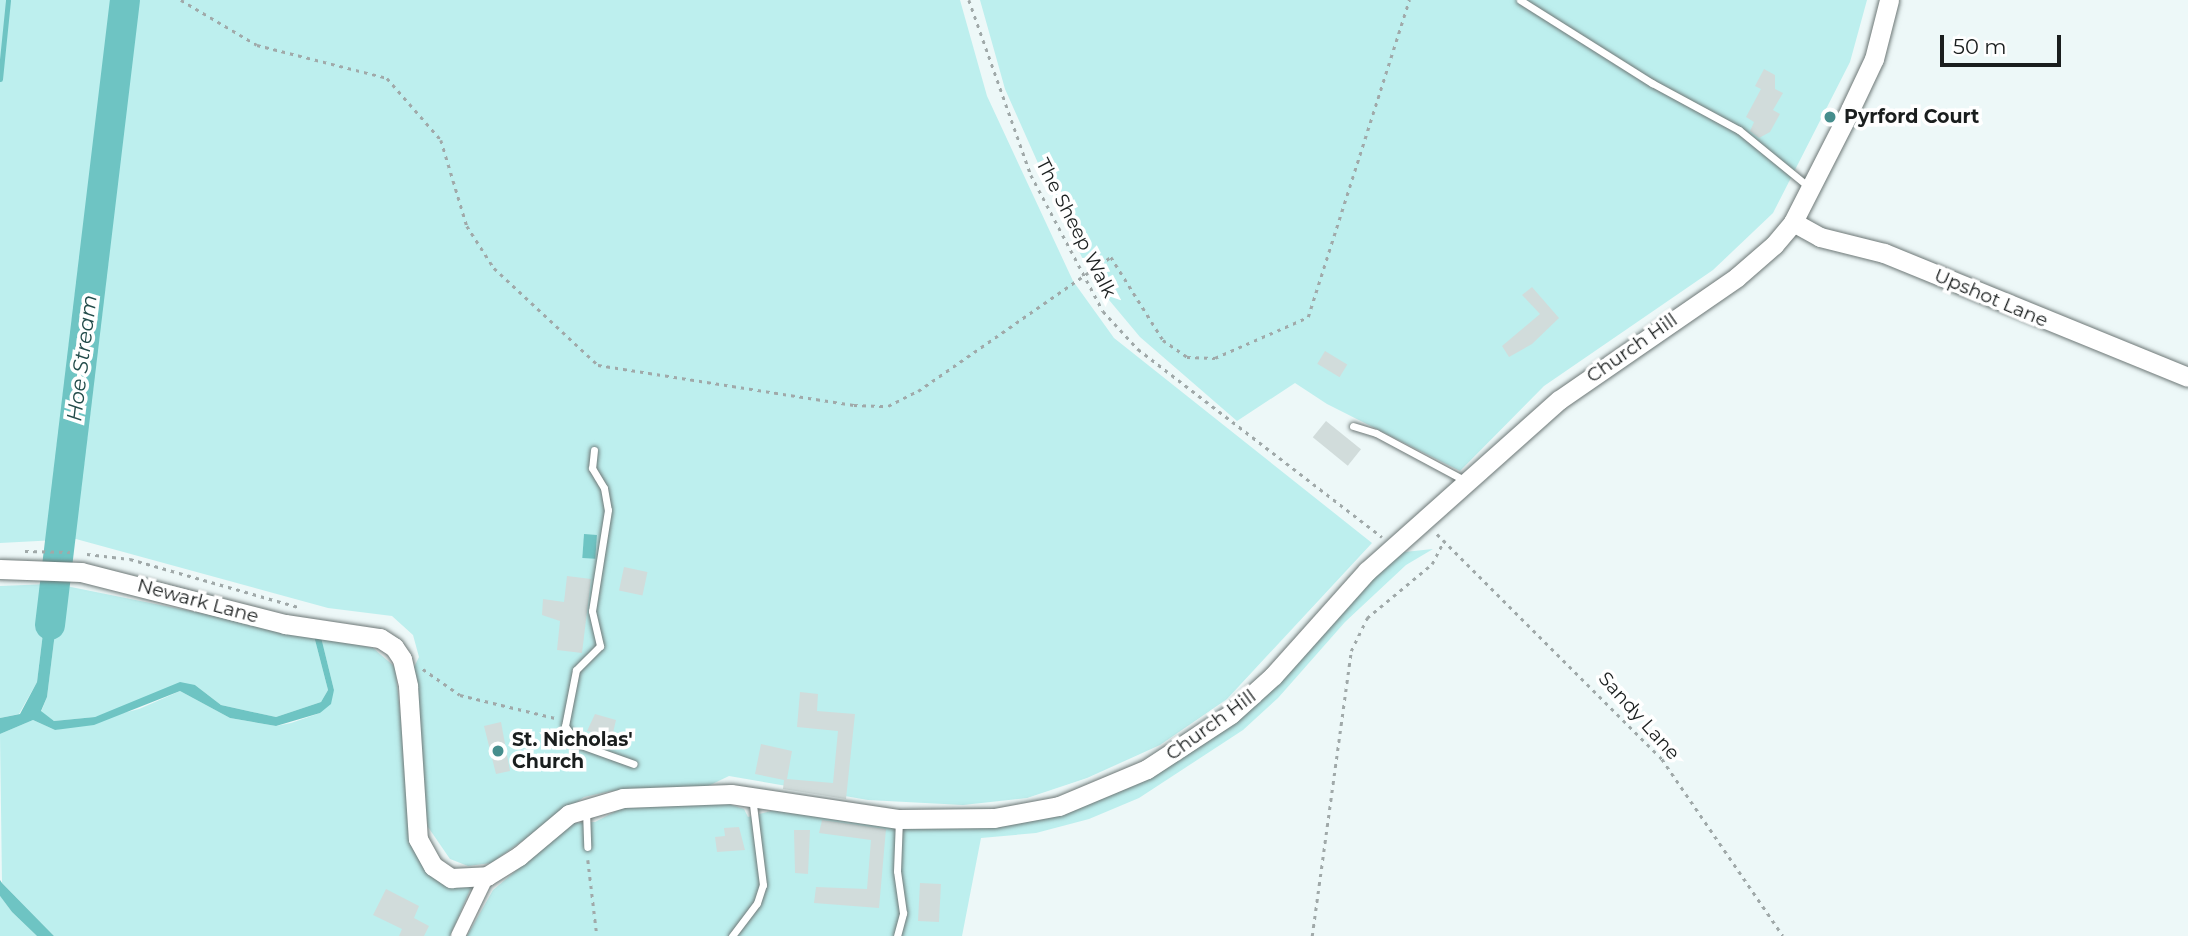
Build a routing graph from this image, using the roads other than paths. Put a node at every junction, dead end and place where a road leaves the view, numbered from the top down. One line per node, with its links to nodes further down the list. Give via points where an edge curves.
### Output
1 (1520, 0): 3 (lane, via 1651,83 1739,130)
2 (1889, 0): 3 (main road, Church Hill, via 1874,59)
3 (1811, 189): 4 (main road, Church Hill)
4 (1793, 222): 5 (main road, Upshot Lane, via 1820,237 1884,253); 8 (main road, Church Hill, via 1737,277 1596,372)
5 (2188, 377)
6 (1353, 426): 8 (lane, via 1376,433)
7 (594, 450): 10 (lane, via 592,468 604,488 608,510 592,611 600,646 576,670 565,721 578,744)
8 (1468, 483): 13 (main road, Church Hill, via 1326,613 1252,697 1147,769 1083,798 1026,814)
9 (0, 569): 15 (main road, Newark Lane, via 42,559 82,563 285,624 380,638 402,659 408,686 411,783 424,853 451,878)
10 (634, 764)
11 (752, 797): 12 (main road, Church Hill, via 672,794 623,798); 13 (main road, Church Hill); 17 (lane, via 763,885 757,903)
12 (586, 809): 14 (lane); 15 (main road, Church Hill, via 569,814 519,856)
13 (899, 819): 18 (lane, via 897,870 903,913)
14 (587, 847)
15 (486, 876): 16 (street)
16 (458, 936)
17 (732, 936)
18 (897, 936)

